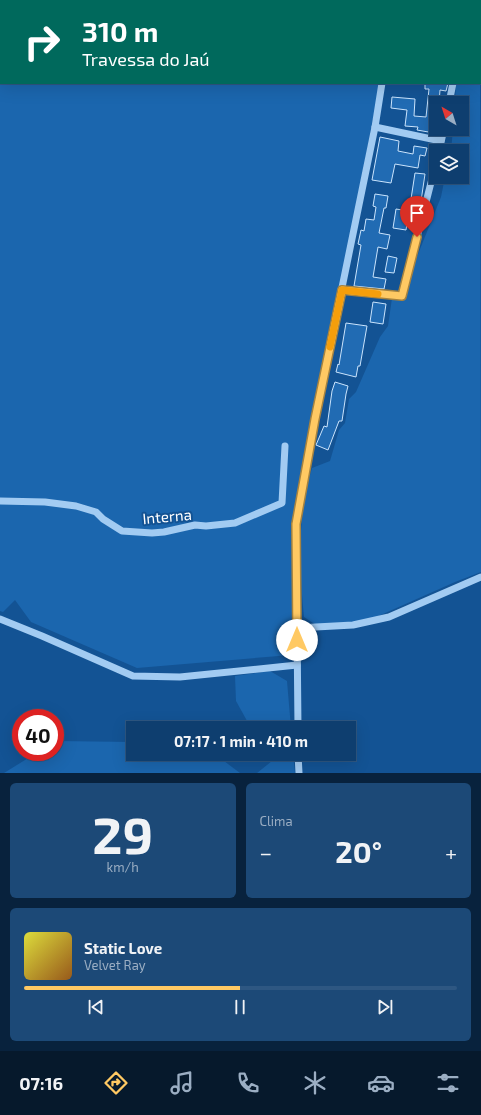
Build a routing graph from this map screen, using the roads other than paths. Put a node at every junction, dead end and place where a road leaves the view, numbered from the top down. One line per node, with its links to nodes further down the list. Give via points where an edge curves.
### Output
1 (382, 84): 4 (street)
2 (453, 84): 3 (street)
3 (450, 96)
4 (375, 127): 6 (street); 9 (street)
5 (443, 136): 6 (street)
6 (442, 141): 7 (street)
7 (441, 144)
8 (431, 184): 9 (street, via 402,296)
9 (342, 290): 14 (street, via 296,524)
10 (285, 446): 11 (street, Interna, via 282,503 235,523 195,525 152,533 122,531 96,512 76,506)
11 (0, 501)
12 (481, 577): 14 (street, via 389,616 353,625)
13 (0, 619): 15 (street, via 133,676 180,677)
14 (297, 628): 15 (street)
15 (297, 665): 16 (street)
16 (298, 721)
17 (298, 761): 18 (street)
18 (299, 773)

